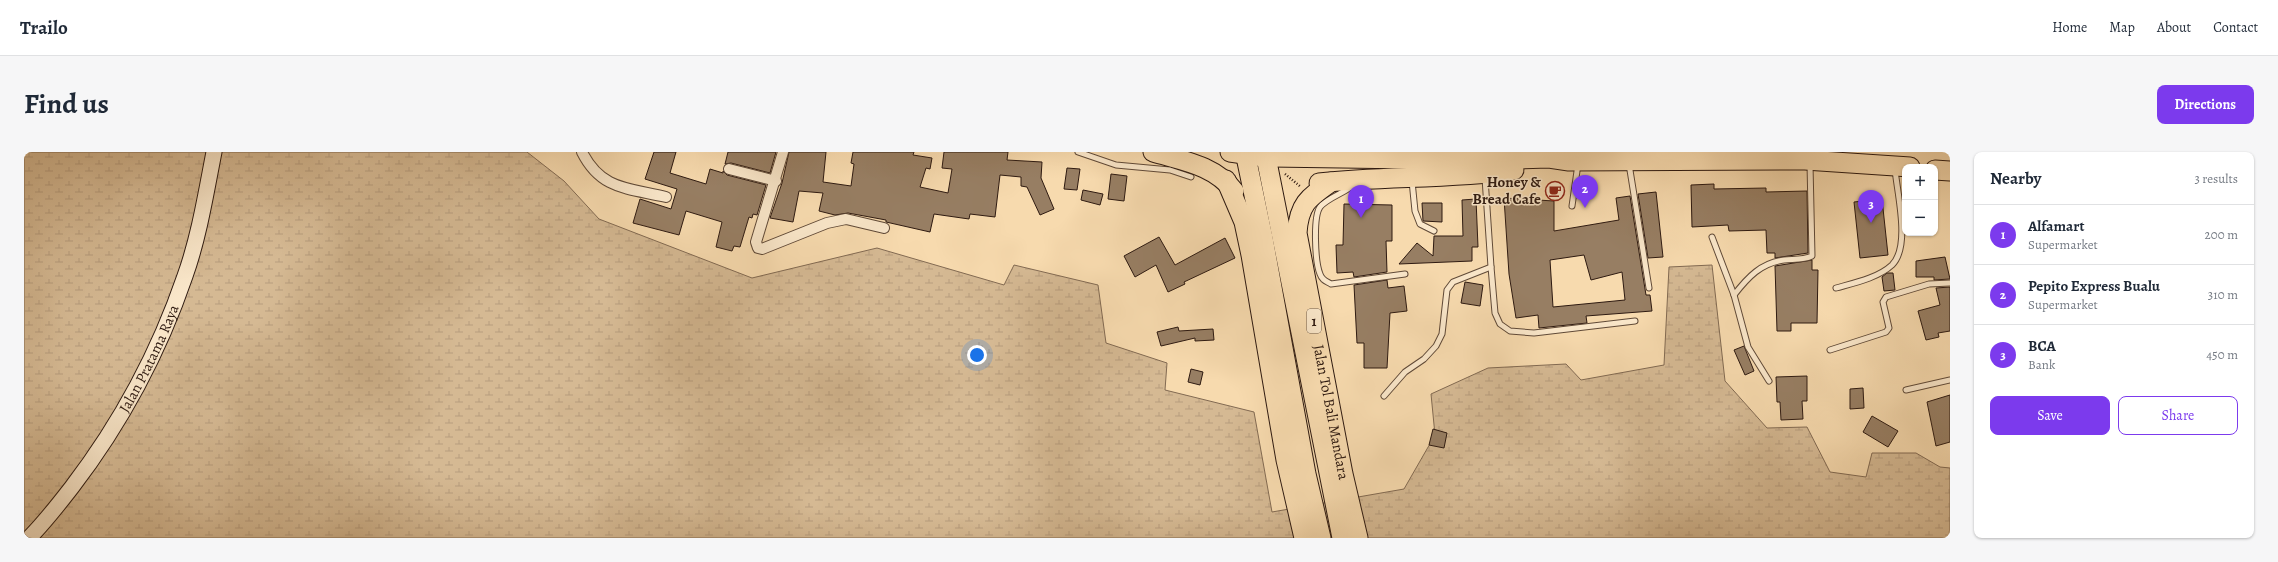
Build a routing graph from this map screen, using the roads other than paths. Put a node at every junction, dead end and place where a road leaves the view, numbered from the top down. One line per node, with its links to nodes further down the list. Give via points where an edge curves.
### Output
1 (214, 152): 46 (main road, Jalan Pratama Raya, via 186,275 158,345 129,403 89,465)
2 (582, 152): 24 (street, via 599,177 612,184)
3 (783, 152): 21 (street)
4 (1078, 152): 19 (lane, via 1116,165 1170,170)
5 (1153, 152): 20 (highway, Jalan Tol Bali Mandara / 1, via 1202,165)
6 (1240, 153): 7 (highway); 28 (highway, Jalan Tol Bali Mandara / 1)
7 (1265, 154): 14 (highway, 1); 28 (highway, Jalan Tol Bali Mandara / 1)
8 (1730, 156): 9 (highway, 1); 10 (highway, 1)
9 (1628, 159): 11 (highway, 1); 33 (lane)
10 (1810, 160): 12 (highway, 1); 35 (lane, via 1812,256 1768,264 1753,273)
11 (1574, 161): 13 (highway, 1, via 1549,158); 25 (lane)
12 (1902, 166)
13 (1485, 167): 15 (highway, 1); 30 (lane)
14 (1361, 169): 15 (highway, 1); 22 (highway, Jalan Tol Bali Mandara / 1); 31 (lane, via 1320,206 1316,217 1320,273 1323,280 1331,284)
15 (1412, 169): 27 (lane, via 1415,211 1420,224)
16 (729, 170): 21 (street)
17 (1938, 170): 18 (highway)
18 (1950, 171)
19 (1191, 177)
20 (1226, 180): 28 (highway, Jalan Tol Bali Mandara / 1); 43 (highway, Jalan Tol Bali Mandara / 1, via 1244,222)
21 (776, 181): 26 (street, via 756,242 758,248 762,249 827,223 846,219)
22 (1331, 182): 28 (highway, Jalan Tol Bali Mandara / 1, via 1309,184 1301,188 1290,202); 44 (highway, Jalan Tol Bali Mandara / 1, via 1306,201 1299,216 1297,233)
23 (1902, 192): 34 (lane, via 1899,255 1892,264 1878,273)
24 (666, 197)
25 (1572, 206)
26 (884, 228)
27 (1434, 231)
28 (1272, 236): 37 (highway, Jalan Tol Bali Mandara / 1); 44 (highway, Jalan Tol Bali Mandara / 1)
29 (1712, 237): 35 (lane)
30 (1491, 267): 36 (lane, via 1495,313 1500,324 1510,331 1534,333); 42 (lane, via 1453,282 1447,290 1442,334 1436,346 1424,359 1405,372)
31 (1405, 274)
32 (1950, 283): 38 (lane, via 1929,284 1886,296 1883,302 1889,324 1886,332)
33 (1649, 288)
34 (1836, 288)
35 (1734, 295): 40 (lane, via 1748,347)
36 (1635, 321)
37 (1283, 350): 43 (highway, 1); 45 (highway, Jalan Tol Bali Mandara / 1)
38 (1830, 350)
39 (1950, 380): 41 (lane)
40 (1769, 381)
41 (1906, 390)
42 (1384, 396)
43 (1286, 460): 45 (highway, Jalan Tol Bali Mandara / 1)
44 (1337, 468): 49 (highway, Jalan Tol Bali Mandara / 1); 50 (highway, Jalan Tol Bali Mandara / 1)
45 (1298, 477): 47 (highway, Jalan Tol Bali Mandara / 1); 48 (highway, Jalan Tol Bali Mandara / 1)
46 (29, 538)
47 (1304, 538)
48 (1321, 538)
49 (1342, 538)
50 (1358, 538)

